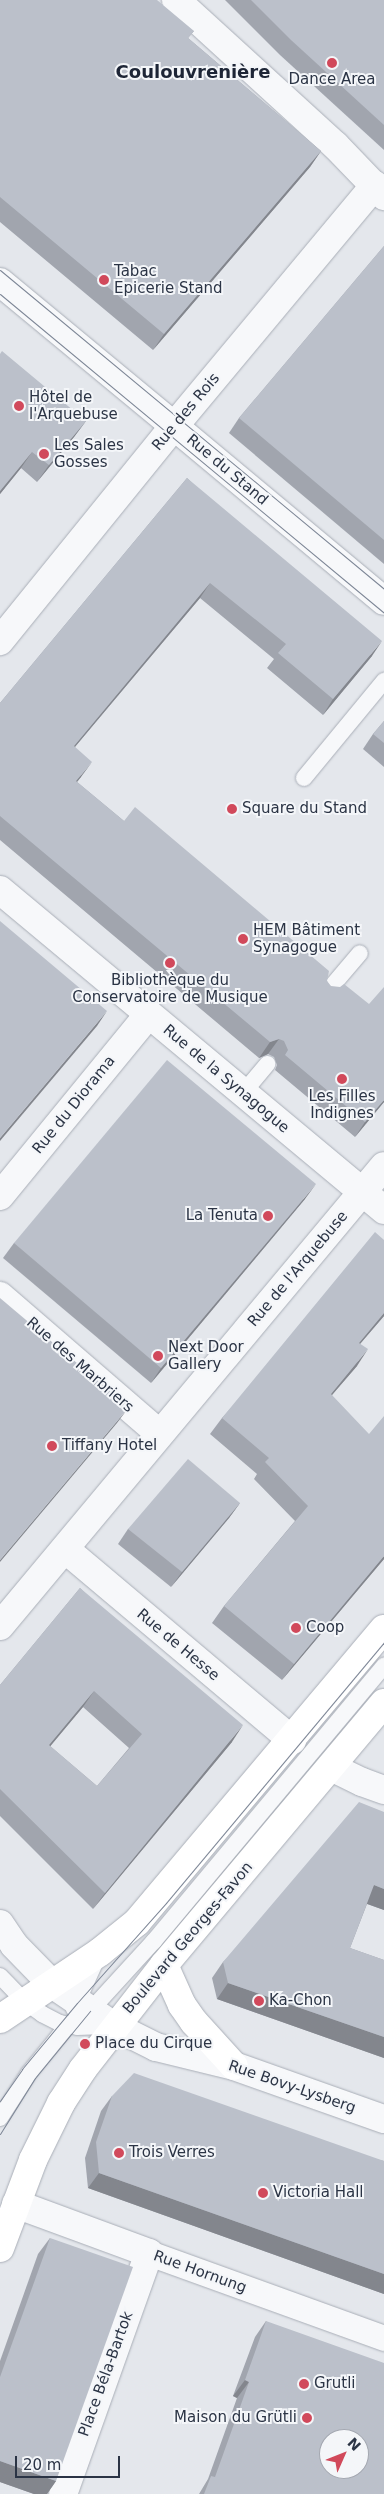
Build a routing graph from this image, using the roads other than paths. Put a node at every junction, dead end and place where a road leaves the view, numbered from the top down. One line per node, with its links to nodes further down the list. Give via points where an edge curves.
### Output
1 (176, 0): 2 (street, via 336,145)
2 (380, 191): 4 (street, Rue des Rois)
3 (0, 282): 4 (street, Rue du Stand)
4 (174, 426): 5 (street, Rue du Stand); 6 (street, Rue des Rois)
5 (384, 600)
6 (0, 641)
7 (384, 681): 8 (lane)
8 (304, 778)
9 (0, 890): 12 (street, Rue de la Synagogue)
10 (360, 953): 11 (lane)
11 (326, 993)
12 (149, 1014): 14 (street, Rue de la Synagogue); 17 (street, Rue du Diorama)
13 (267, 1064): 14 (lane)
14 (242, 1093): 16 (street, Rue de la Synagogue)
15 (384, 1166): 16 (street, Rue de l'Arquebuse)
16 (363, 1192): 18 (street, Rue de la Synagogue); 20 (street, Rue de l'Arquebuse)
17 (0, 1196)
18 (384, 1210)
19 (0, 1296): 20 (street, Rue des Marbriers)
20 (160, 1434): 21 (street, Rue de l'Arquebuse)
21 (65, 1549): 22 (street, Rue de l'Arquebuse); 26 (street, Rue de Hesse)
22 (0, 1626)
23 (384, 1629): 26 (main road)
24 (384, 1666): 35 (lane, via 177,1914)
25 (384, 1703): 27 (main road, Boulevard Georges-Favon)
26 (292, 1740): 30 (main road, via 158,1900)
27 (331, 1767): 28 (street); 31 (main road, Boulevard Georges-Favon)
28 (384, 1790)
29 (0, 1924): 33 (street, via 14,1945)
30 (100, 1952): 33 (main road); 35 (lane)
31 (164, 1964): 37 (main road, Boulevard Georges-Favon); 38 (main road, via 182,2005)
32 (0, 1976): 34 (lane)
33 (52, 1984): 34 (main road); 35 (street)
34 (25, 2002): 35 (lane, via 42,2014); 36 (main road)
35 (78, 2013): 37 (street); 39 (lane, via 29,2073)
36 (0, 2019)
37 (114, 2026): 38 (street, Rue Bovy-Lysberg, via 156,2047); 41 (main road, Boulevard Georges-Favon, via 61,2104 33,2160)
38 (234, 2066): 40 (street, Rue Bovy-Lysberg)
39 (0, 2118)
40 (384, 2119)
41 (16, 2204): 42 (main road, Boulevard Georges-Favon); 43 (street, Rue Hornung)
42 (0, 2248)
43 (149, 2253): 44 (street, Rue Hornung); 45 (street, Place Béla-Bartok)
44 (384, 2338)
45 (63, 2494)

